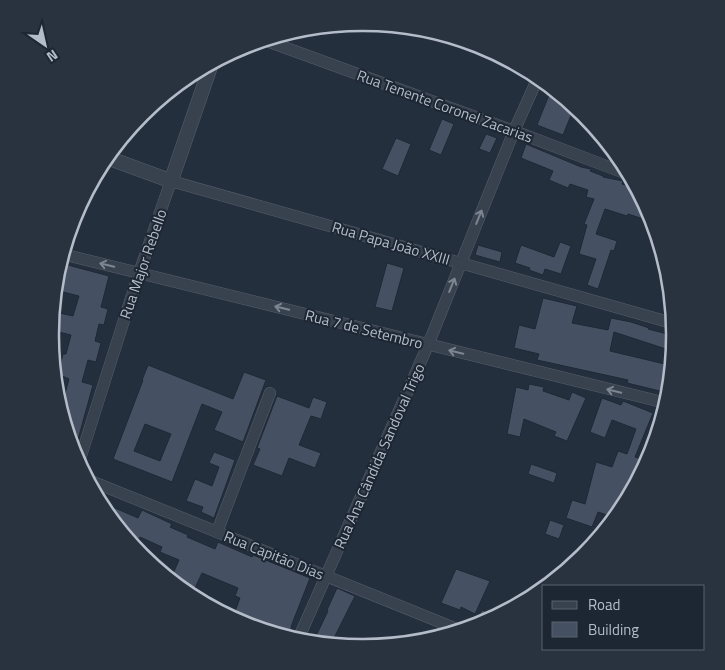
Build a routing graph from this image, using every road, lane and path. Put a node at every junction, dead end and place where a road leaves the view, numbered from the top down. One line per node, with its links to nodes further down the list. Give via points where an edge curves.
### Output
1 (274, 45): 4 (street, Rua Tenente Coronel Zacarias)
2 (208, 74): 7 (street, Rua Major Rebello)
3 (535, 85): 4 (street, Rua Ana Cândida Sandoval Trigo)
4 (514, 131): 6 (street, Rua Tenente Coronel Zacarias); 9 (street, Rua Ana Cândida Sandoval Trigo, one-way to 4)
5 (114, 161): 7 (street, Rua Papa João XXIII)
6 (618, 170)
7 (171, 181): 9 (street, Rua Papa João XXIII); 10 (street, Rua Major Rebello)
8 (69, 256): 10 (street, Rua 7 de Setembro, one-way to 8)
9 (461, 262): 11 (street, Rua Papa João XXIII); 12 (street, Rua Ana Cândida Sandoval Trigo, one-way to 9)
10 (139, 273): 12 (street, Rua 7 de Setembro, one-way to 10); 15 (street, Rua Major Rebello)
11 (666, 321)
12 (428, 345): 14 (street, Rua 7 de Setembro, one-way to 12); 18 (street, Rua Ana Cândida Sandoval Trigo)
13 (270, 393): 17 (street)
14 (659, 401)
15 (82, 452)
16 (97, 484): 17 (street, Rua Capitão Dias)
17 (217, 532): 18 (street, Rua Capitão Dias)
18 (327, 576): 19 (street, Rua Capitão Dias); 20 (street, Rua Ana Cândida Sandoval Trigo)
19 (449, 626)
20 (301, 633)

